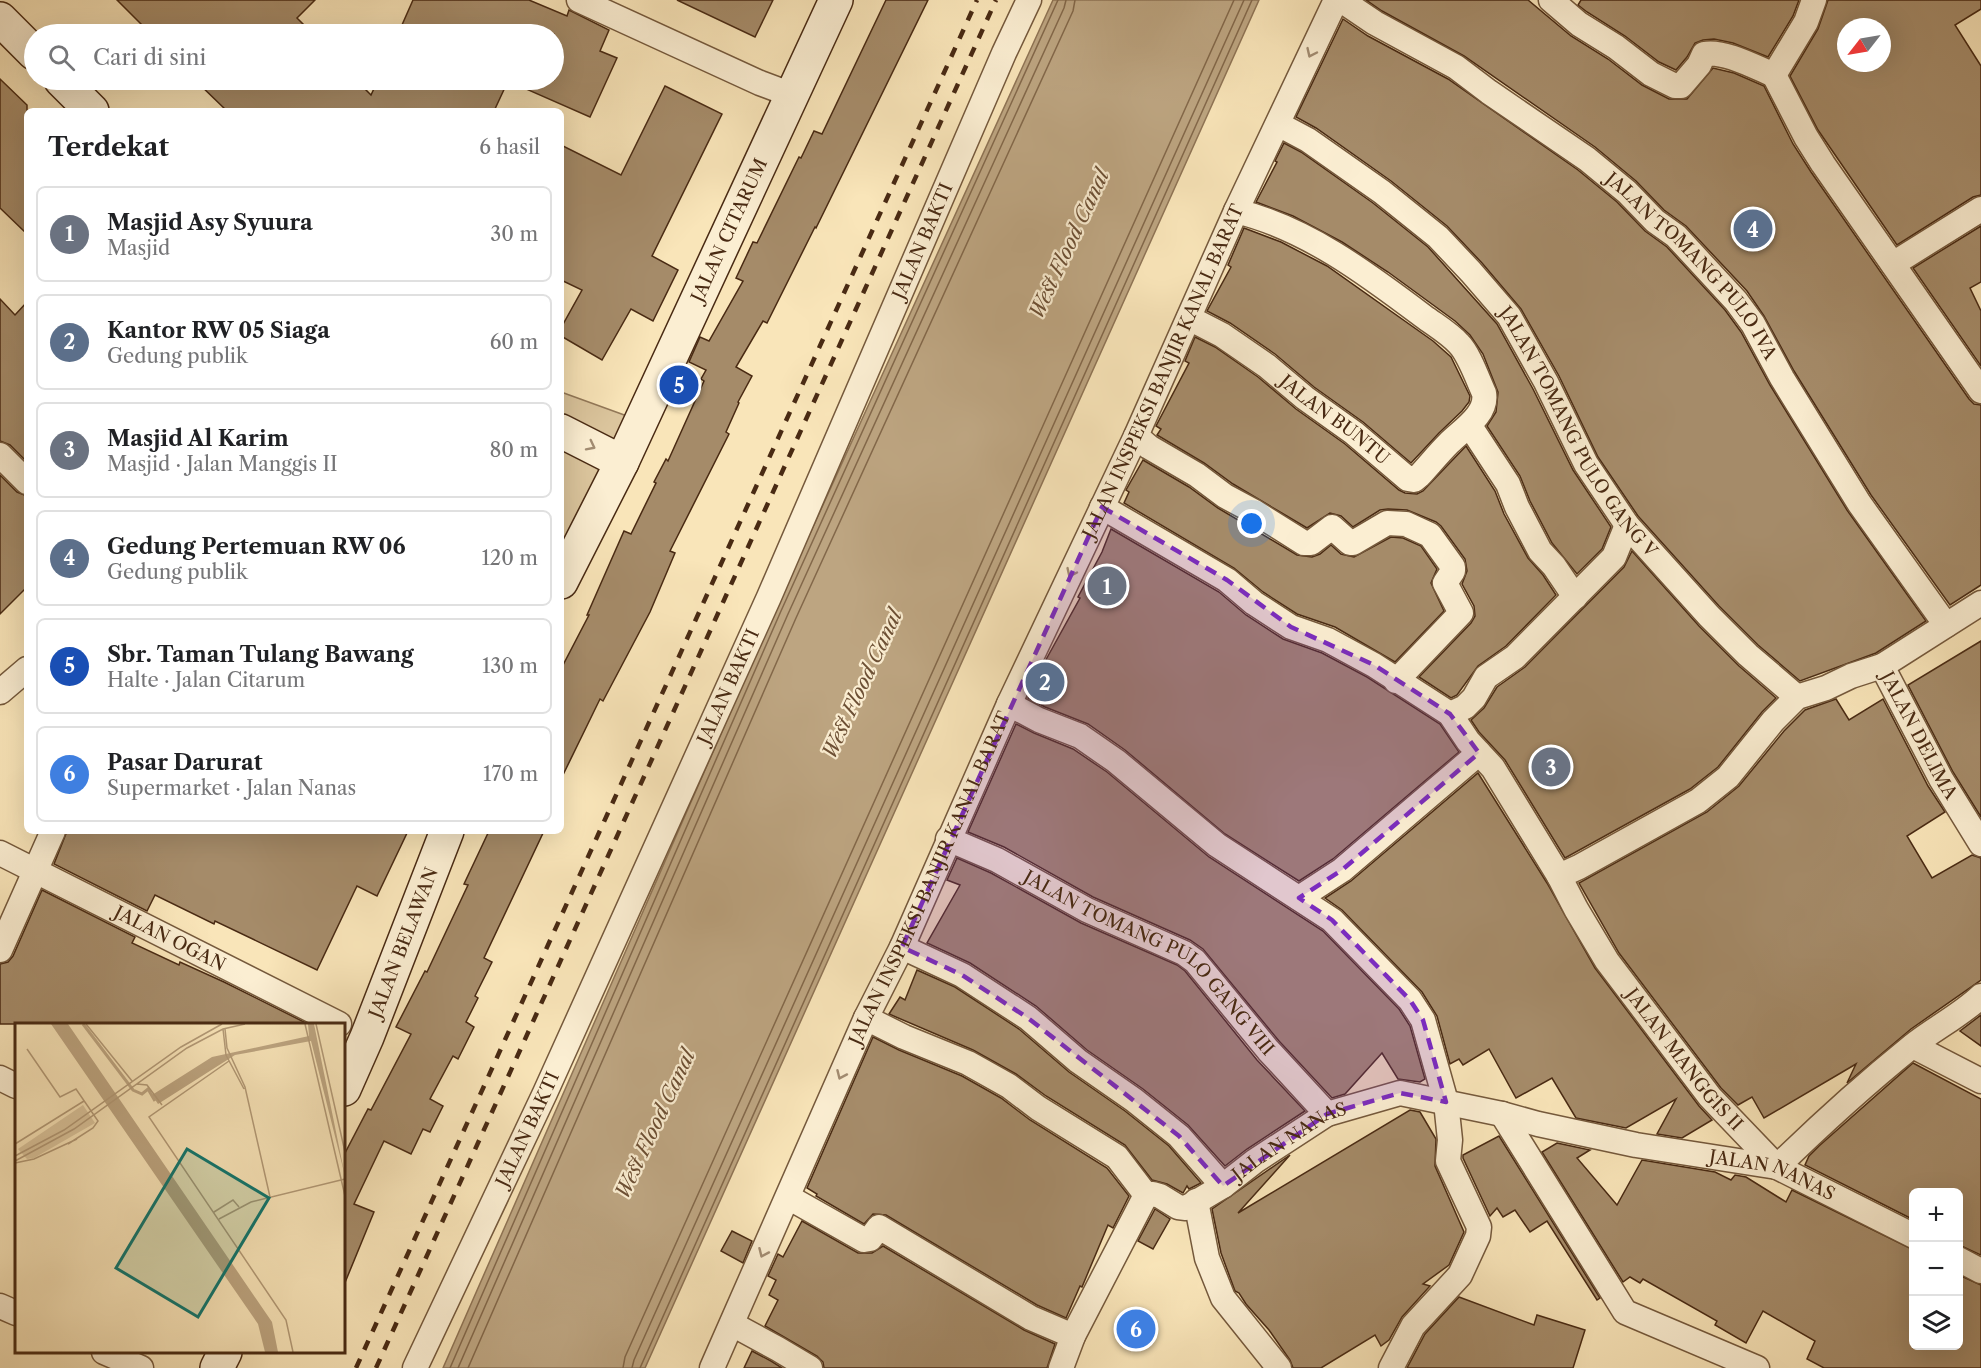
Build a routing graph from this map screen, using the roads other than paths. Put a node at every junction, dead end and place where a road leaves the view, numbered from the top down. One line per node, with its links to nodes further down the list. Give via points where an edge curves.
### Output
1 (579, 0): 12 (street)
2 (836, 0): 12 (street, JALAN CITARUM)
3 (1029, 0): 78 (street, JALAN BAKTI, via 770,597 545,1093)
4 (1336, 0): 14 (street, JALAN INSPEKSI BANJIR KANAL BARAT, one-way to 14)
5 (1341, 0): 31 (street, JALAN TOMANG PULO IVA, via 1456,67 1587,159 1676,236 1753,324 1859,503)
6 (1814, 0): 10 (street, via 1806,22)
7 (1563, 4): 10 (street, via 1651,74 1675,86 1689,79 1704,54 1710,53)
8 (0, 19): 9 (street)
9 (24, 43)
10 (1774, 75): 17 (street, via 1806,137)
11 (71, 90): 13 (street)
12 (792, 95): 24 (street, JALAN CITARUM)
13 (89, 108)
14 (1278, 124): 16 (street, JALAN INSPEKSI BANJIR KANAL BARAT); 27 (street, JALAN TOMANG PULO GANG V, via 1308,140 1382,192 1438,237 1471,272 1509,316 1586,464)
15 (1981, 209): 17 (street)
16 (1236, 211): 18 (street, JALAN INSPEKSI BANJIR KANAL BARAT); 20 (street, via 1276,223 1336,255 1397,295 1459,344 1485,398)
17 (1893, 264): 19 (street)
18 (1189, 318): 20 (street, JALAN BUNTU, via 1268,366 1408,479 1420,475); 22 (street, JALAN INSPEKSI BANJIR KANAL BARAT)
19 (1981, 390)
20 (1470, 426): 29 (street, via 1508,484 1540,551)
21 (564, 433): 24 (street, one-way to 24)
22 (1136, 436): 26 (street, JALAN INSPEKSI BANJIR KANAL BARAT); 34 (street, via 1304,543 1311,543 1332,527 1353,543 1387,523 1406,524 1430,535 1453,567 1445,583 1461,615)
23 (0, 455): 25 (street)
24 (622, 462): 28 (street)
25 (24, 479)
26 (1102, 507): 34 (street, via 1227,580 1291,627 1328,640); 37 (street, JALAN INSPEKSI BANJIR KANAL BARAT, one-way to 37)
27 (1627, 525): 29 (street, via 1614,557); 36 (street, JALAN TOMANG PULO GANG V, via 1709,616)
28 (564, 572)
29 (1575, 597): 38 (street, via 1515,657 1486,677 1465,707)
30 (1981, 603): 31 (street, JALAN DELIMA)
31 (1946, 625): 32 (street, JALAN DELIMA)
32 (1882, 666): 36 (street); 43 (street, JALAN DELIMA, via 1941,779)
33 (24, 672): 35 (street)
34 (1396, 681): 38 (street)
35 (0, 692)
36 (1797, 697): 46 (street, via 1728,777 1698,801)
37 (1010, 704): 42 (street, JALAN INSPEKSI BANJIR KANAL BARAT); 47 (street, via 1080,736 1217,845)
38 (1450, 714): 39 (street, JALAN MANGGIS II)
39 (1479, 753): 46 (street, JALAN MANGGIS II, via 1493,768); 47 (street, via 1342,870)
40 (52, 834): 45 (street)
41 (442, 834): 53 (street, JALAN BELAWAN)
42 (948, 839): 48 (street, JALAN INSPEKSI BANJIR KANAL BARAT); 60 (street, JALAN TOMANG PULO GANG VIII, via 1196,961 1268,1050)
43 (1981, 844)
44 (0, 853): 45 (street, JALAN OGAN)
45 (34, 871): 49 (street); 52 (street, JALAN OGAN)
46 (1559, 876): 62 (street, JALAN MANGGIS II, via 1607,961 1650,1020 1710,1097)
47 (1299, 898): 59 (street, via 1332,920 1410,1000 1423,1020)
48 (902, 947): 51 (street, JALAN INSPEKSI BANJIR KANAL BARAT); 63 (street, via 962,975 1028,1018 1078,1061 1179,1136)
49 (0, 950)
50 (1981, 996): 54 (street)
51 (866, 1018): 64 (street, via 1010,1086 1117,1157); 65 (street, JALAN INSPEKSI BANJIR KANAL BARAT, one-way to 65)
52 (336, 1023)
53 (350, 1030): 56 (street, JALAN BELAWAN)
54 (1913, 1046): 57 (street); 62 (street, via 1833,1113)
55 (0, 1078): 58 (street)
56 (345, 1079)
57 (1981, 1081)
58 (15, 1086)
59 (1446, 1102): 60 (street, JALAN NANAS, via 1400,1094); 61 (street, JALAN NANAS); 83 (street, via 1448,1161 1479,1227 1478,1236 1460,1275 1413,1326)
60 (1327, 1114): 63 (street, JALAN NANAS)
61 (1502, 1114): 62 (street, JALAN NANAS, via 1636,1145); 84 (street, via 1625,1312)
62 (1777, 1167): 67 (street, JALAN NANAS)
63 (1223, 1186): 66 (street, JALAN NANAS)
64 (1146, 1195): 66 (street, JALAN NANAS, via 1160,1196 1182,1208); 73 (street)
65 (788, 1197): 72 (street, JALAN INSPEKSI BANJIR KANAL BARAT, one-way to 72); 73 (street, via 864,1240 872,1238 879,1227 1031,1318)
66 (1196, 1201): 82 (street, via 1207,1258 1223,1298)
67 (1909, 1233)
68 (1963, 1261): 69 (street)
69 (1981, 1270)
70 (0, 1306): 71 (street)
71 (15, 1313)
72 (732, 1324): 79 (street, JALAN INSPEKSI BANJIR KANAL BARAT); 80 (street)
73 (1073, 1336): 81 (street)
74 (106, 1353): 76 (street)
75 (225, 1353): 77 (street)
76 (141, 1368)
77 (218, 1368)
78 (415, 1368)
79 (712, 1368)
80 (810, 1368)
81 (1062, 1368)
82 (1279, 1368)
83 (1391, 1368)
84 (1757, 1368)

